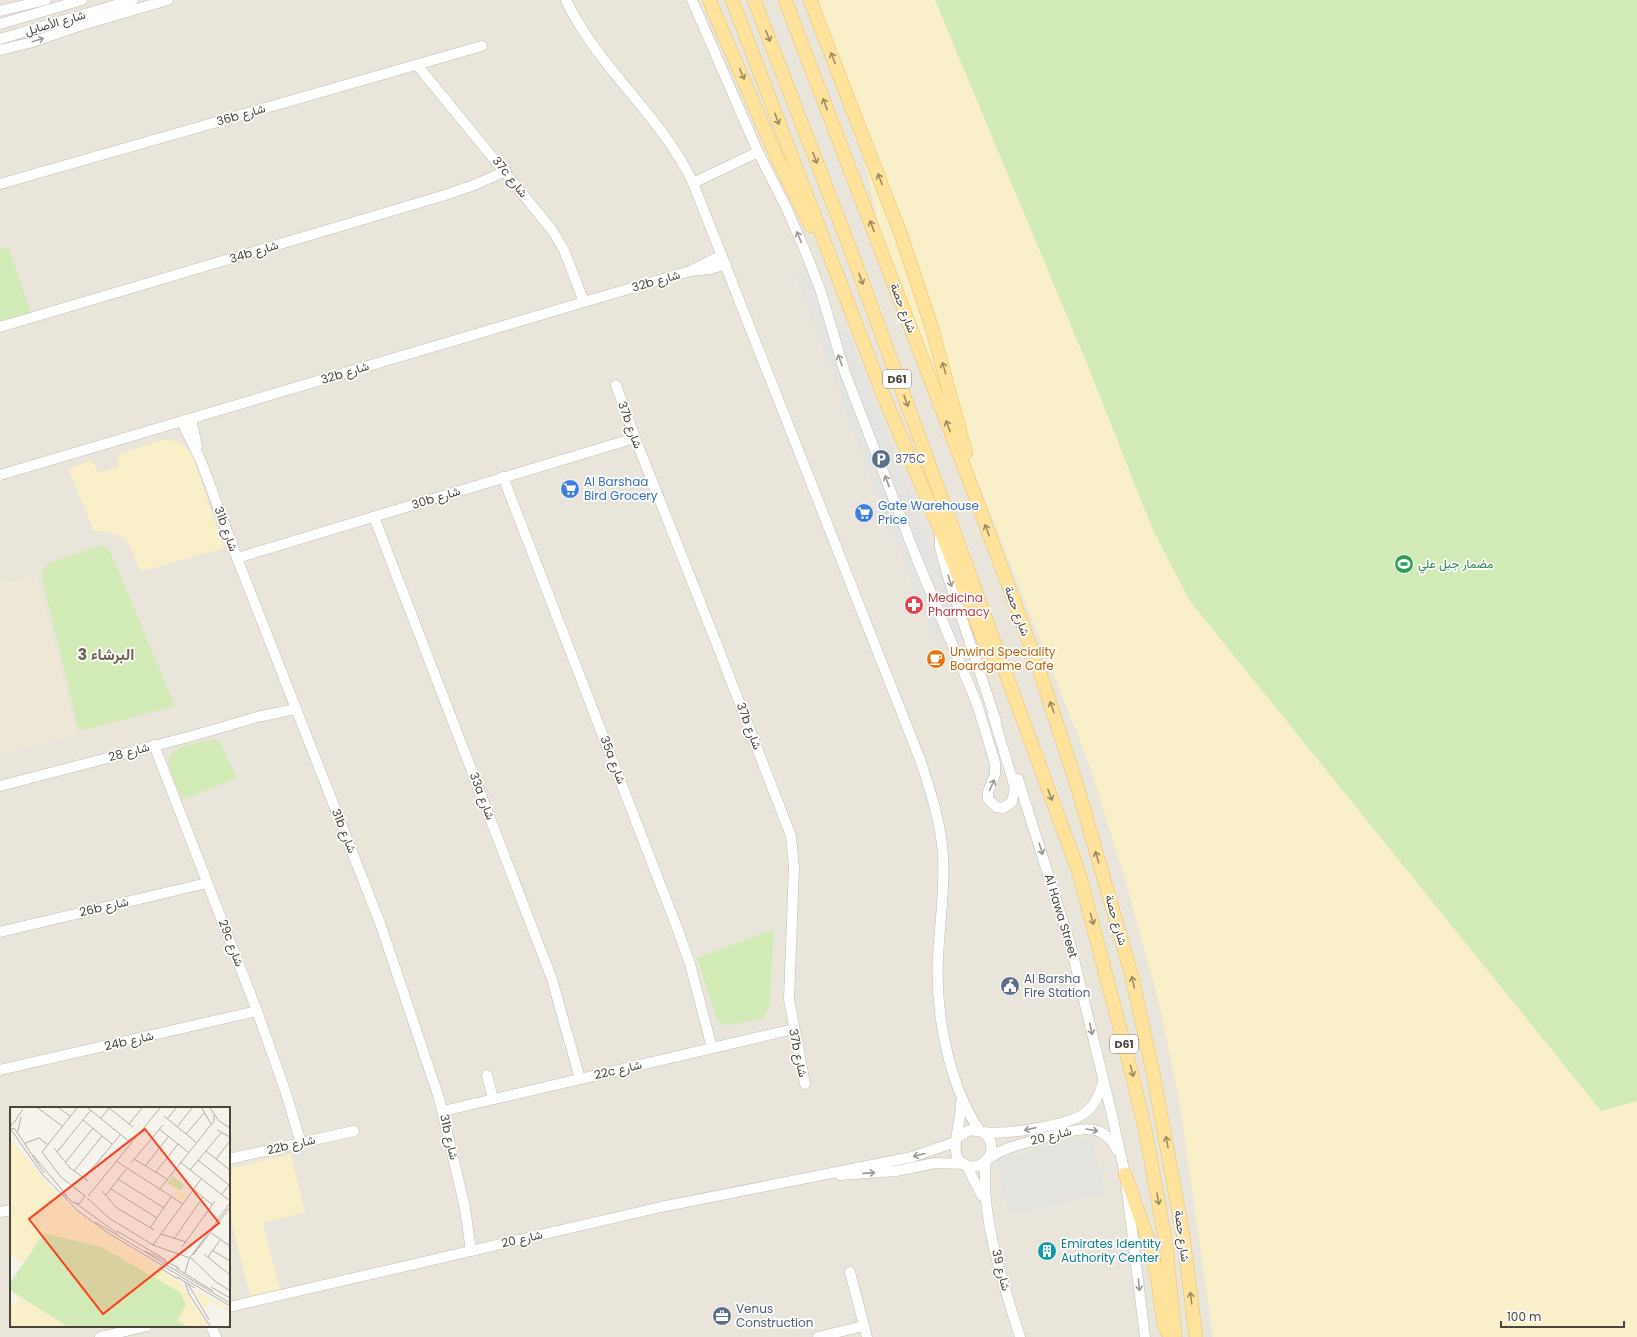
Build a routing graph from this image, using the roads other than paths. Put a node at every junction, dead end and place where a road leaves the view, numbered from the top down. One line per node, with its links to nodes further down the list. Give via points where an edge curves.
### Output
1 (46, 0): 13 (street)
2 (82, 0): 15 (street, شارع الأصايل)
3 (133, 0): 14 (street, شارع الأصايل)
4 (168, 0): 14 (street)
5 (566, 0): 23 (street, via 590,42 670,143)
6 (692, 0): 21 (street)
7 (709, 0): 26 (main road, one-way to 26, via 787,180)
8 (732, 0): 26 (main road, D61, one-way to 26)
9 (754, 0): 41 (main road, شارع حصة / D61, one-way to 41, via 848,244)
10 (785, 0): 34 (main road, شارع حصة / D61, one-way to 10)
11 (810, 0): 16 (main road)
12 (816, 0): 16 (main road)
13 (0, 11)
14 (110, 11): 17 (street, شارع الأصايل); 19 (street, one-way to 14, via 58,34)
15 (0, 24)
16 (824, 34): 34 (main road, one-way to 16, via 931,325 901,235)
17 (0, 38)
18 (482, 46): 20 (street, 36b شارع)
19 (0, 50)
20 (417, 65): 22 (street, 37c شارع); 24 (street, 36b شارع)
21 (758, 152): 23 (street); 39 (street, one-way to 21, via 1015,788 1012,802 1003,808 996,808 988,799 995,774 995,763 969,684 916,557 844,370 813,270 786,207)
22 (506, 171): 27 (street, 37c شارع, via 558,240); 28 (street, 34b شارع, via 442,196)
23 (693, 183): 25 (street)
24 (0, 184)
25 (724, 259): 27 (street, 32b شارع, via 710,269 690,271); 53 (street, via 916,749 934,802 944,870 938,994 945,1039)
26 (833, 264): 36 (main road, شارع حصة / D61, via 880,387)
27 (584, 302): 30 (street, 32b شارع)
28 (0, 327)
29 (616, 385): 31 (street, 37b شارع)
30 (186, 421): 32 (street, 32b شارع); 37 (street, 31b شارع)
31 (635, 438): 33 (street, 30b شارع); 46 (street, 37b شارع, via 790,836 794,867 788,983)
32 (0, 475)
33 (503, 477): 35 (street, 30b شارع); 47 (street, 35a شارع, via 676,925 690,964)
34 (977, 501): 84 (main road, شارع حصة / D61, one-way to 34, via 1174,1181 1131,974 1064,744)
35 (374, 516): 37 (street, 30b شارع); 50 (street, 33a شارع, via 552,979)
36 (940, 529): 39 (street, Al Hawa Street, one-way to 39, via 940,548); 41 (main road, شارع حصة / D61, via 1014,715)
37 (237, 558): 38 (street, 31b شارع)
38 (294, 705): 40 (street, شارع 28); 55 (street, 31b شارع, via 380,923)
39 (993, 715): 51 (street, Al Hawa Street, one-way to 51, via 1003,734 1028,808 1071,947)
40 (154, 745): 42 (street, شارع 28); 43 (street, 29c شارع)
41 (1036, 759): 83 (main road, شارع حصة / D61, one-way to 83, via 1079,873 1134,1082 1166,1244)
42 (0, 786)
43 (207, 883): 44 (street, 26b شارع); 45 (street, 29c شارع)
44 (0, 932)
45 (257, 1011): 48 (street, 24b شارع); 59 (street, 29c شارع)
46 (794, 1029): 47 (street, 22c شارع); 52 (street, 37b شارع)
47 (712, 1048): 50 (street, 22c شارع)
48 (0, 1070)
49 (487, 1075): 54 (street)
50 (580, 1078): 54 (street, 22c شارع)
51 (1103, 1082): 57 (street, شارع 20, one-way to 57, via 1095,1103 1075,1119 1009,1134); 63 (street, Al Hawa Street)
52 (805, 1084)
53 (961, 1098): 57 (street, via 966,1111); 58 (street, via 961,1119)
54 (493, 1099): 55 (street, 22c شارع)
55 (443, 1111): 68 (street, 31b شارع)
56 (354, 1130): 59 (street, 22b شارع)
57 (981, 1131): 58 (street, via 964,1131); 60 (street, via 990,1142 991,1150)
58 (956, 1140): 62 (street, via 955,1153); 64 (street, شارع 20, one-way to 64, via 912,1157)
59 (301, 1143): 61 (street, 22b شارع)
60 (987, 1159): 62 (street, via 976,1166); 63 (street, شارع 20, one-way to 63, via 1011,1146 1080,1129 1106,1135 1113,1141); 65 (street, شارع 39)
61 (230, 1160)
62 (965, 1165): 64 (street, شارع 20, one-way to 62, via 886,1172 935,1163); 65 (street, شارع 39)
63 (1124, 1169): 81 (street, Al Hawa Street, one-way to 81); 82 (main road, via 1150,1244 1165,1328)
64 (816, 1177): 68 (street, شارع 20, via 661,1207)
65 (985, 1202): 80 (street, شارع 39)
66 (10, 1210): 67 (street)
67 (0, 1212)
68 (475, 1250): 70 (street, شارع 20)
69 (850, 1272): 71 (street)
70 (230, 1307)
71 (863, 1326): 78 (street); 79 (street)
72 (143, 1327): 75 (street)
73 (211, 1327): 76 (street)
74 (219, 1327): 77 (street)
75 (100, 1337)
76 (216, 1337)
77 (220, 1337)
78 (818, 1337)
79 (867, 1337)
80 (1020, 1337)
81 (1145, 1337)
82 (1171, 1337)
83 (1175, 1337)
84 (1196, 1337)

